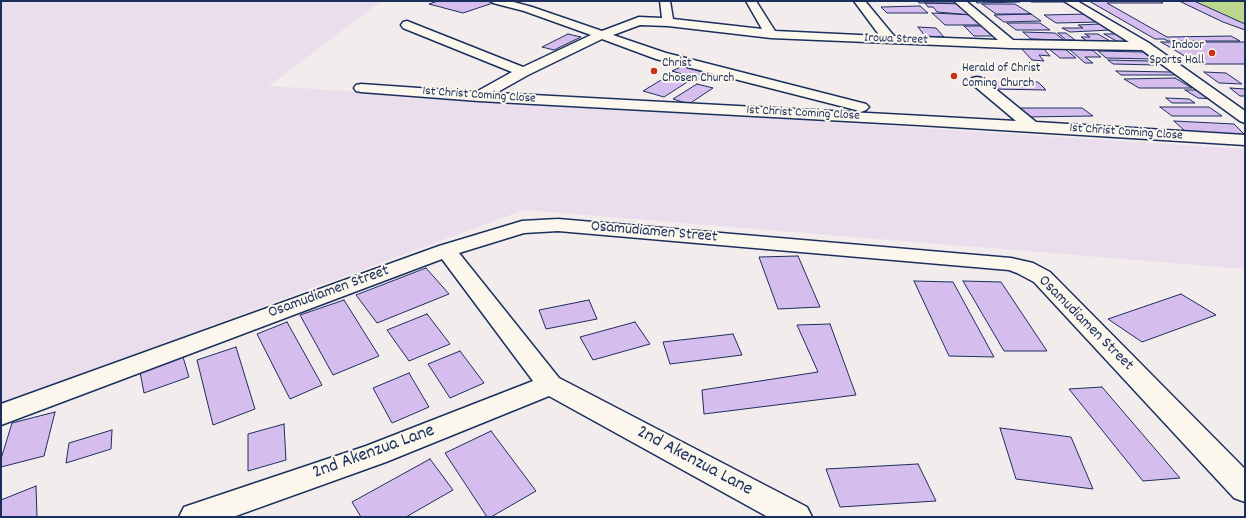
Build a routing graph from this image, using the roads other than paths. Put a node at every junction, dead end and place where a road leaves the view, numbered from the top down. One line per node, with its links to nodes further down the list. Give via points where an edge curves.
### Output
1 (497, 1): 7 (street)
2 (665, 1): 8 (street)
3 (750, 1): 10 (street)
4 (859, 1): 12 (street)
5 (959, 1): 13 (street)
6 (1069, 1): 14 (street)
7 (530, 5): 11 (street)
8 (668, 22): 10 (street, Irowa Street); 11 (street, Irowa Street, via 639,21)
9 (407, 25): 15 (street)
10 (771, 34): 12 (street, Irowa Street)
11 (602, 35): 15 (street, Irowa Street); 21 (street, via 661,56)
12 (890, 40): 13 (street, Irowa Street)
13 (1010, 44): 14 (street, Irowa Street)
14 (1146, 46): 19 (street)
15 (523, 72): 18 (street, Irowa Street)
16 (977, 81): 23 (street)
17 (361, 88): 18 (street, 1st Christ Coming Close)
18 (479, 97): 21 (street, 1st Christ Coming Close)
19 (1219, 98): 20 (street); 22 (street)
20 (1245, 99)
21 (840, 109): 23 (street, 1st Christ Coming Close, via 919,120)
22 (1245, 118)
23 (1032, 127): 24 (street, 1st Christ Coming Close)
24 (1245, 140)
25 (446, 250): 26 (street, 2nd Akenzua Lane); 27 (street, Osamudiamen Street); 28 (street, Osamudiamen Street, via 522,227 558,225 1011,264 1025,268 1042,278)
26 (550, 385): 29 (street, 2nd Akenzua Lane, via 376,454); 30 (street, 2nd Akenzua Lane)
27 (1, 415)
28 (1245, 489)
29 (196, 517)
30 (796, 517)

